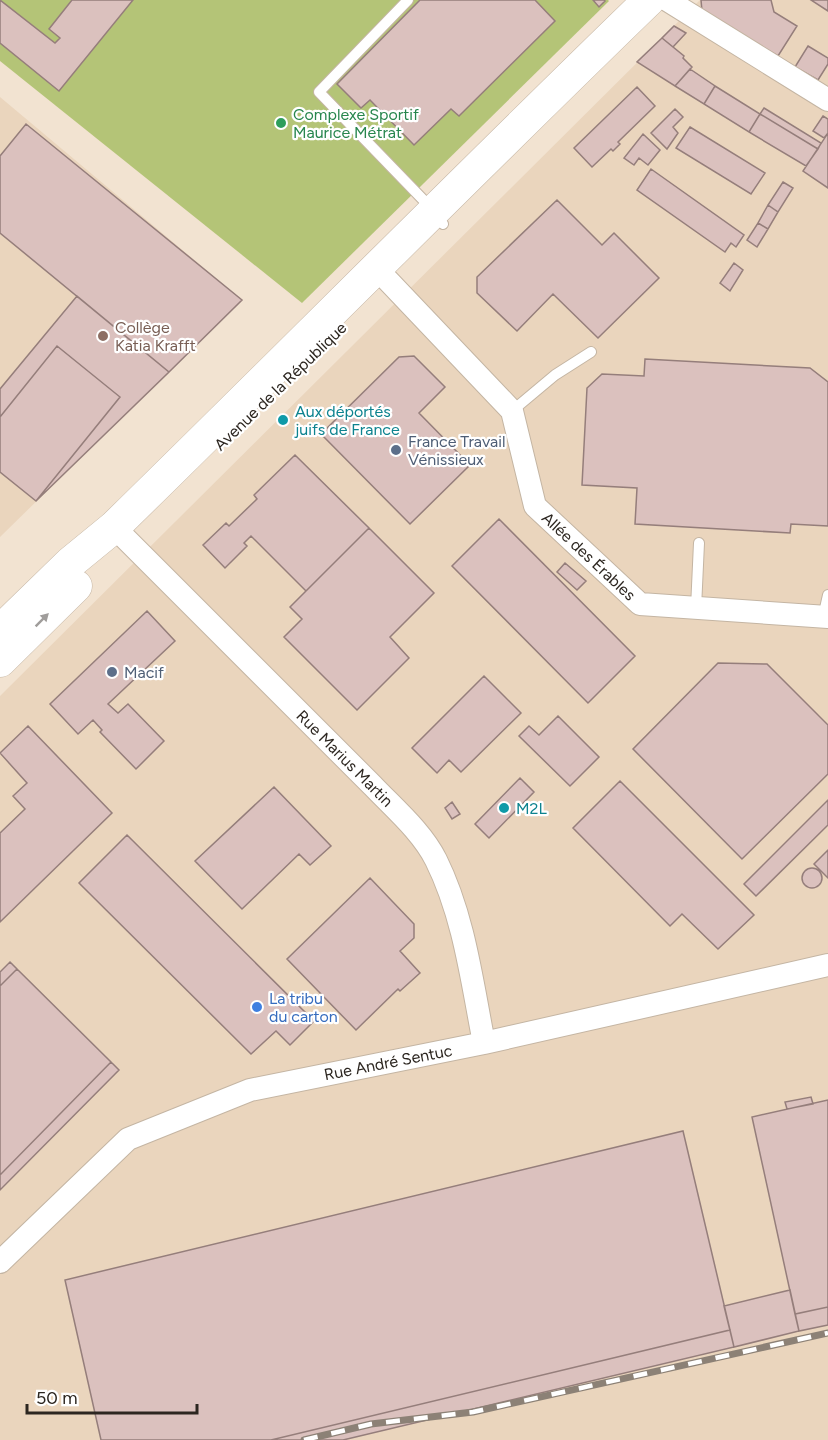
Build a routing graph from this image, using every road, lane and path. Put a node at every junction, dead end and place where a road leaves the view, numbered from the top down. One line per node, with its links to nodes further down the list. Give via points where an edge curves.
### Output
1 (408, 0): 5 (lane, via 320,92)
2 (650, 0): 5 (main road, Avenue de la République, via 549,100 495,147)
3 (667, 0): 4 (street)
4 (828, 100)
5 (439, 218): 6 (main road, Avenue de la République)
6 (382, 275): 8 (street); 9 (main road, Avenue de la République)
7 (591, 352): 8 (lane, via 555,375)
8 (512, 411): 12 (street, Allée des Érables, via 535,506 640,604)
9 (119, 533): 14 (main road, Avenue de la République, via 70,563); 15 (main road, Avenue de la République, one-way to 9); 17 (street, Rue Marius Martin, via 410,824 435,859 454,905)
10 (699, 543): 12 (lane)
11 (828, 595): 13 (lane)
12 (696, 608): 13 (street, Allée des Érables)
13 (826, 617)
14 (0, 631)
15 (0, 661)
16 (828, 966): 17 (street, Rue André Sentuc)
17 (484, 1043): 18 (street, Rue André Sentuc, via 250,1090 128,1139)
18 (0, 1262)

